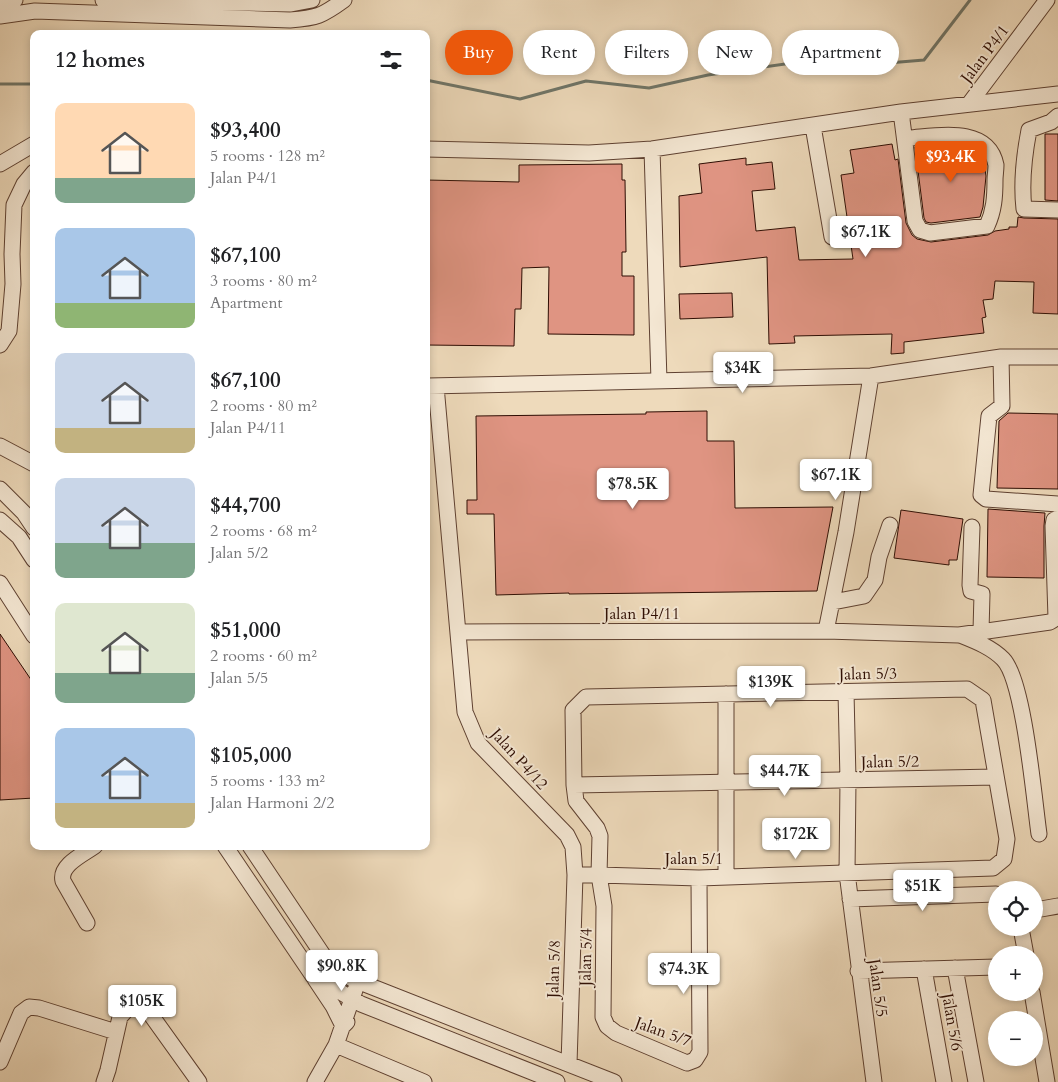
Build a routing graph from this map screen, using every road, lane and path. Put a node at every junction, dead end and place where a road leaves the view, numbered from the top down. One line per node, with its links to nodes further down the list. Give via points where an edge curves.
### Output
1 (15, 0): 7 (street)
2 (103, 0): 6 (street)
3 (312, 0): 6 (street, via 292,4)
4 (344, 0): 8 (street, via 314,18 290,20 35,11)
5 (1047, 0): 10 (street, Jalan P4/1)
6 (198, 1)
7 (0, 4)
8 (0, 16)
9 (1058, 94): 10 (street)
10 (969, 104): 11 (street)
11 (901, 112): 13 (street); 14 (street)
12 (1058, 116): 20 (street, via 1029,130 1023,198 1024,209)
13 (813, 126): 17 (street); 21 (street)
14 (904, 135): 14 (street, via 909,138 951,134 974,139 988,147 996,165 992,214 986,226 930,232 920,230 915,221)
15 (30, 146): 18 (street)
16 (430, 149): 17 (street, via 589,153)
17 (652, 149): 26 (street)
18 (0, 164)
19 (30, 177): 22 (street, via 14,205 9,331)
20 (1058, 210)
21 (832, 237)
22 (0, 345)
23 (1001, 357): 24 (street); 25 (street); 31 (street, via 1002,406 989,416 981,495 986,499)
24 (1058, 357)
25 (872, 376): 26 (street); 39 (street)
26 (660, 381): 27 (street)
27 (431, 386): 43 (street, Jalan P4/12)
28 (0, 446): 29 (street)
29 (30, 462)
30 (0, 489): 34 (street)
31 (1058, 504)
32 (1058, 518): 42 (street, via 1053,526 1056,618 1050,622)
33 (0, 520): 37 (street, via 19,537)
34 (30, 522)
35 (890, 525): 39 (street, via 875,580 864,596)
36 (972, 527): 42 (street, via 970,585 971,591 982,594)
37 (30, 554)
38 (0, 583): 40 (street)
39 (833, 602): 41 (street)
40 (30, 630)
41 (826, 631): 43 (street, Jalan P4/11); 44 (street, Jalan P4/11)
42 (982, 631): 44 (street)
43 (458, 632): 57 (street, Jalan P4/12, via 465,712 478,743 567,836 573,847)
44 (959, 635): 51 (street, via 986,646 1004,660 1015,683)
45 (846, 692): 46 (street, Jalan 5/3); 47 (street, Jalan 5/3, via 967,689 983,700); 48 (street, Jalan 5/5)
46 (726, 694): 49 (street); 50 (street, Jalan 5/3, via 586,697 573,710)
47 (996, 777): 48 (street, Jalan 5/2); 55 (street, Jalan 5/3, via 1007,839 1004,860)
48 (848, 780): 49 (street, Jalan 5/2); 56 (street, Jalan 5/5)
49 (726, 783): 50 (street, Jalan 5/2); 59 (street)
50 (574, 785): 58 (street, Jalan 5/3, via 576,801 600,836)
51 (1039, 834)
52 (90, 850): 65 (street, via 65,868 62,875)
53 (228, 850): 70 (street)
54 (253, 850): 71 (street, via 327,961)
55 (994, 868): 56 (street, Jalan 5/1)
56 (847, 873): 59 (street, Jalan 5/1); 62 (street, Jalan 5/5)
57 (574, 875): 58 (street, Jalan 5/1); 80 (street, Jalan 5/8)
58 (599, 876): 60 (street, Jalan 5/1); 77 (street, Jalan 5/4, via 604,906 603,1017 607,1026)
59 (726, 877): 60 (street, Jalan 5/1)
60 (699, 878): 77 (street, Jalan 5/7, via 700,1052 695,1060 687,1063)
61 (988, 894): 62 (street)
62 (850, 899): 69 (street, Jalan 5/5)
63 (1058, 906): 64 (street)
64 (1043, 909)
65 (87, 923)
66 (988, 967): 67 (street)
67 (955, 968): 68 (street); 89 (street)
68 (924, 969): 69 (street); 88 (street, Jalan 5/6)
69 (858, 971): 87 (street, Jalan 5/5)
70 (313, 976): 72 (street); 75 (street)
71 (360, 982): 72 (street); 80 (street)
72 (351, 999): 74 (street); 75 (street)
73 (1034, 1001): 90 (street)
74 (372, 1008): 75 (street, via 360,1012); 85 (street)
75 (343, 1026): 78 (street)
76 (116, 1032): 79 (street, via 29,1007 21,1013); 81 (street); 82 (street, via 120,1017 129,1007 146,1008)
77 (616, 1033)
78 (336, 1045): 83 (street); 84 (street)
79 (0, 1062)
80 (569, 1064): 86 (street)
81 (104, 1082)
82 (198, 1082)
83 (314, 1082)
84 (424, 1082)
85 (557, 1082)
86 (614, 1082)
87 (874, 1082)
88 (944, 1082)
89 (976, 1082)
90 (1047, 1082)

